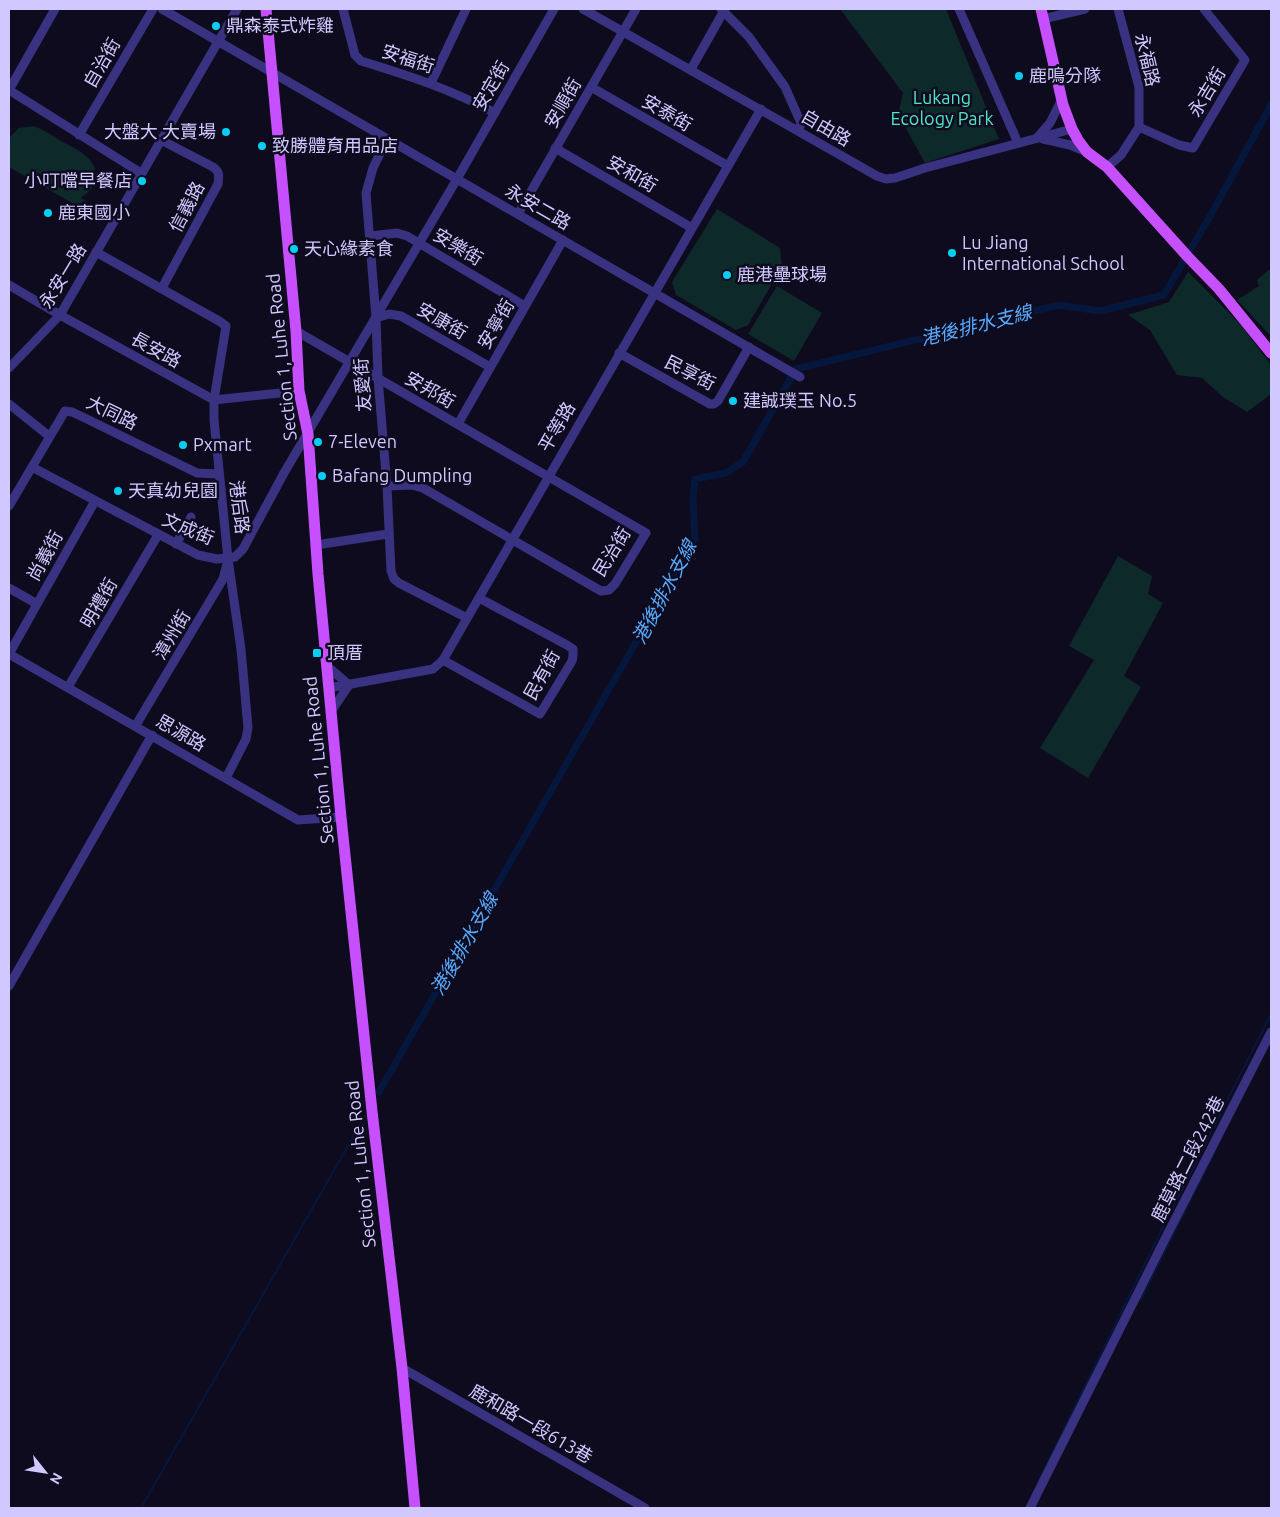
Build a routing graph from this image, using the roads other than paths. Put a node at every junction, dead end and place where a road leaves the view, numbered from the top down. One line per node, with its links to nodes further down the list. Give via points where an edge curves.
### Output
1 (55, 9): 23 (street)
2 (153, 9): 30 (street, 自治街)
3 (162, 9): 18 (street, 永安二路)
4 (237, 9): 18 (street, 永安一路)
5 (266, 9): 20 (main road, Section 1, Luhe Road)
6 (343, 9): 21 (street, 安福街, via 355,55 362,61)
7 (466, 9): 21 (street)
8 (554, 9): 26 (street, 安定街)
9 (583, 9): 17 (street, 自由路)
10 (636, 9): 17 (street, 安順街)
11 (959, 9): 34 (street)
12 (1085, 9): 16 (street)
13 (1118, 9): 27 (street, 永福路, via 1139,87)
14 (1204, 9): 27 (street, 永吉街, via 1245,60 1193,148)
15 (723, 10): 19 (street); 29 (street, via 749,37 785,88 801,123)
16 (1042, 14): 24 (main road)
17 (623, 30): 19 (street, 自由路); 22 (street, 安順街)
18 (217, 42): 20 (street, 永安二路); 33 (street, 永安一路)
19 (691, 69): 25 (street, 自由路)
20 (272, 73): 32 (street, 永安二路); 53 (main road, Section 1, Luhe Road)
21 (431, 83): 26 (street, 安福街)
22 (590, 88): 35 (street, 安順街); 37 (street, 安泰街)
23 (9, 90): 30 (street)
24 (1062, 99): 28 (main road); 31 (street, via 1050,123)
25 (761, 109): 29 (street, 自由路); 37 (street, 平等路)
26 (495, 113): 40 (street, 安定街)
27 (1139, 127): 38 (street, via 1121,155)
28 (1072, 129): 31 (street, 自由路); 36 (main road)
29 (799, 131): 34 (street, 自由路, via 886,179)
30 (79, 134): 39 (street)
31 (1037, 138): 34 (street, 自由路); 36 (street)
32 (388, 139): 40 (street, 永安二路); 43 (street, 友愛街, via 368,182)
33 (161, 140): 39 (street, 永安一路); 48 (street, 信義路, via 213,167 219,176 218,184)
34 (1018, 143)
35 (555, 148): 41 (street, 安順街); 42 (street, 安和街)
36 (1087, 152): 38 (main road)
37 (728, 166): 42 (street, 平等路)
38 (1107, 167): 55 (main road)
39 (141, 173): 46 (street, 永安一路)
40 (457, 179): 41 (street, 永安二路); 45 (street, 安定街)
41 (518, 214): 44 (street, 永安二路)
42 (692, 228): 49 (street, 平等路)
43 (370, 236): 45 (street, 安樂街, via 397,233); 52 (street, 友愛街)
44 (563, 240): 49 (street, 永安二路); 50 (street, 安寧街)
45 (420, 243): 50 (street, 安樂街); 52 (street, 安定街)
46 (96, 252): 48 (street, 港后路); 51 (street, 永安一路)
47 (9, 285): 51 (street, 長安路)
48 (162, 288): 63 (street, 港后路, via 226,326)
49 (654, 292): 54 (street, 永安二路); 56 (street, 平等路)
50 (525, 306): 58 (street, 安寧街)
51 (60, 315): 59 (street, 永安一路); 63 (street, 長安路)
52 (376, 318): 57 (street, 安定街); 58 (street, 安康街, via 390,314 402,316); 61 (street, 友愛街)
53 (296, 331): 57 (street, 安邦街); 62 (main road, Section 1, Luhe Road)
54 (748, 347): 56 (street, 民享街, via 714,404); 60 (street, 永安二路)
55 (1269, 348)
56 (619, 353): 70 (street, 平等路)
57 (350, 362): 61 (street, 安邦街); 66 (street, 安定街)
58 (490, 367): 65 (street, 安寧街)
59 (9, 368)
60 (800, 377)
61 (378, 378): 65 (street, 安邦街); 71 (street, 友愛街)
62 (300, 391): 63 (street); 66 (main road, Section 1, Luhe Road)
63 (214, 400): 69 (street, 港后路)
64 (9, 404): 67 (street)
65 (458, 424): 70 (street, 安邦街)
66 (308, 434): 79 (main road, Section 1, Luhe Road); 80 (street, 安定街, via 243,549 235,557)
67 (49, 436): 68 (street, 大同路); 69 (street, 大同路, via 65,411 72,412 197,473)
68 (32, 467): 72 (street, 文成街); 73 (street, 大同路)
69 (218, 474): 80 (street, 港后路)
70 (548, 477): 77 (street, 平等路); 77 (street, 民治街, via 646,533 615,584 604,591 593,588)
71 (386, 486): 75 (street, 友愛街); 77 (street, via 423,488)
72 (95, 501): 76 (street, 文成街); 83 (street, 尚義街)
73 (9, 506)
74 (191, 517): 78 (street)
75 (388, 534): 79 (street); 84 (street, 友愛街, via 394,579)
76 (158, 535): 78 (street, 文成街); 89 (street, 明禮街)
77 (512, 539): 82 (street, 平等路)
78 (176, 544): 80 (street, 文成街, via 198,555)
79 (316, 545): 87 (main road, Section 1, Luhe Road)
80 (228, 558): 92 (street, 漳州街, via 223,579); 94 (street, 港后路, via 248,728 246,739)
81 (9, 588): 83 (street)
82 (479, 598): 84 (street, 平等路); 86 (street, 民有街, via 573,649 572,662 540,714)
83 (37, 604): 85 (street, 尚義街)
84 (467, 618): 86 (street, 平等路)
85 (9, 654): 89 (street, 思源路)
86 (443, 660): 88 (street, via 434,669)
87 (327, 666): 88 (street); 90 (main road, Section 1, Luhe Road)
88 (349, 685): 90 (street); 91 (street)
89 (68, 687): 92 (street, 思源路)
90 (329, 688): 91 (main road, Section 1, Luhe Road)
91 (332, 710): 95 (main road, Section 1, Luhe Road)
92 (136, 725): 93 (street, 思源路)
93 (152, 735): 94 (street, 思源路); 96 (street)
94 (226, 778): 95 (street, 思源路, via 298,820)
95 (341, 817): 98 (main road, Section 1, Luhe Road)
96 (9, 986)
97 (1271, 1032): 102 (street, 鹿草路二段242巷)
98 (402, 1368): 99 (street, 鹿和路一段613巷); 100 (main road, Section 1, Luhe Road)
99 (630, 1504): 101 (street, 鹿和路一段613巷)
100 (414, 1508)
101 (645, 1508)
102 (1030, 1508)

